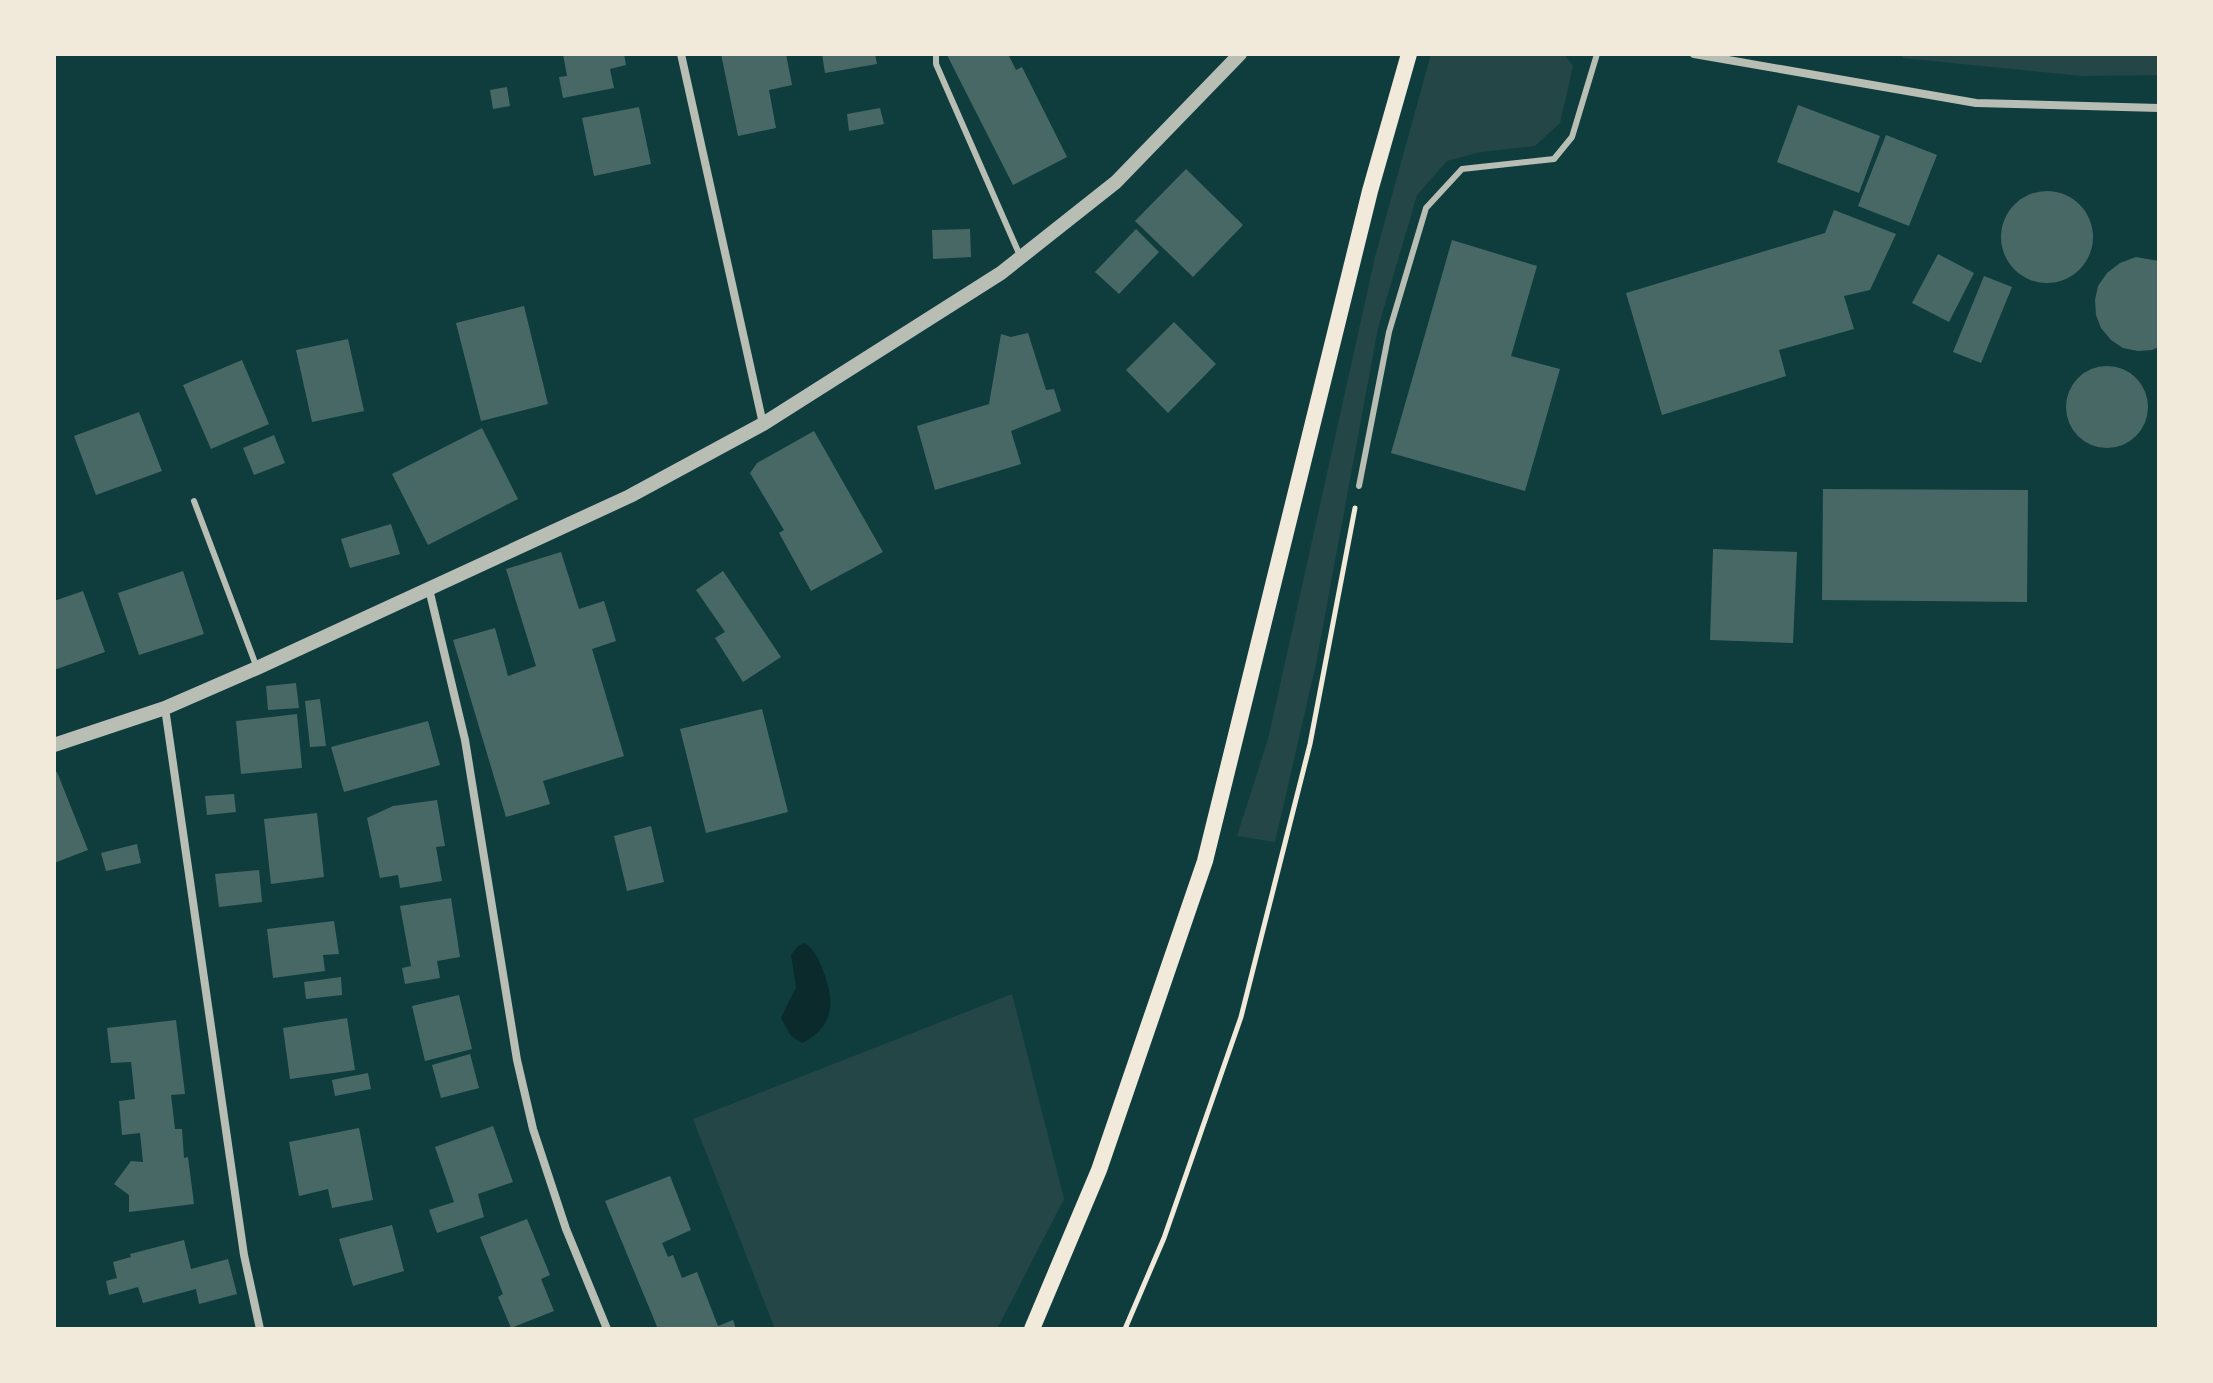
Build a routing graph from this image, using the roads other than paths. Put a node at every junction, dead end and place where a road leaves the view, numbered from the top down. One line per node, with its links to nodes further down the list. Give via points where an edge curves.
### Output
1 (681, 54): 9 (street)
2 (936, 54): 8 (lane)
3 (1240, 54): 8 (street, via 1116,182)
4 (1409, 54): 18 (main road, via 1370,191 1205,861 1099,1170)
5 (1597, 54): 10 (lane, via 1572,137 1554,159 1462,169 1426,208 1389,332)
6 (1694, 54): 7 (street, via 1976,103)
7 (2159, 108)
8 (1021, 258): 9 (street)
9 (763, 424): 12 (street, via 630,496)
10 (1359, 486)
11 (194, 501): 13 (lane)
12 (429, 589): 13 (street); 17 (street, via 465,740 533,1129)
13 (257, 668): 14 (street)
14 (165, 708): 15 (street); 16 (street, via 242,1239)
15 (54, 745)
16 (260, 1329)
17 (607, 1329)
18 (1032, 1329)

